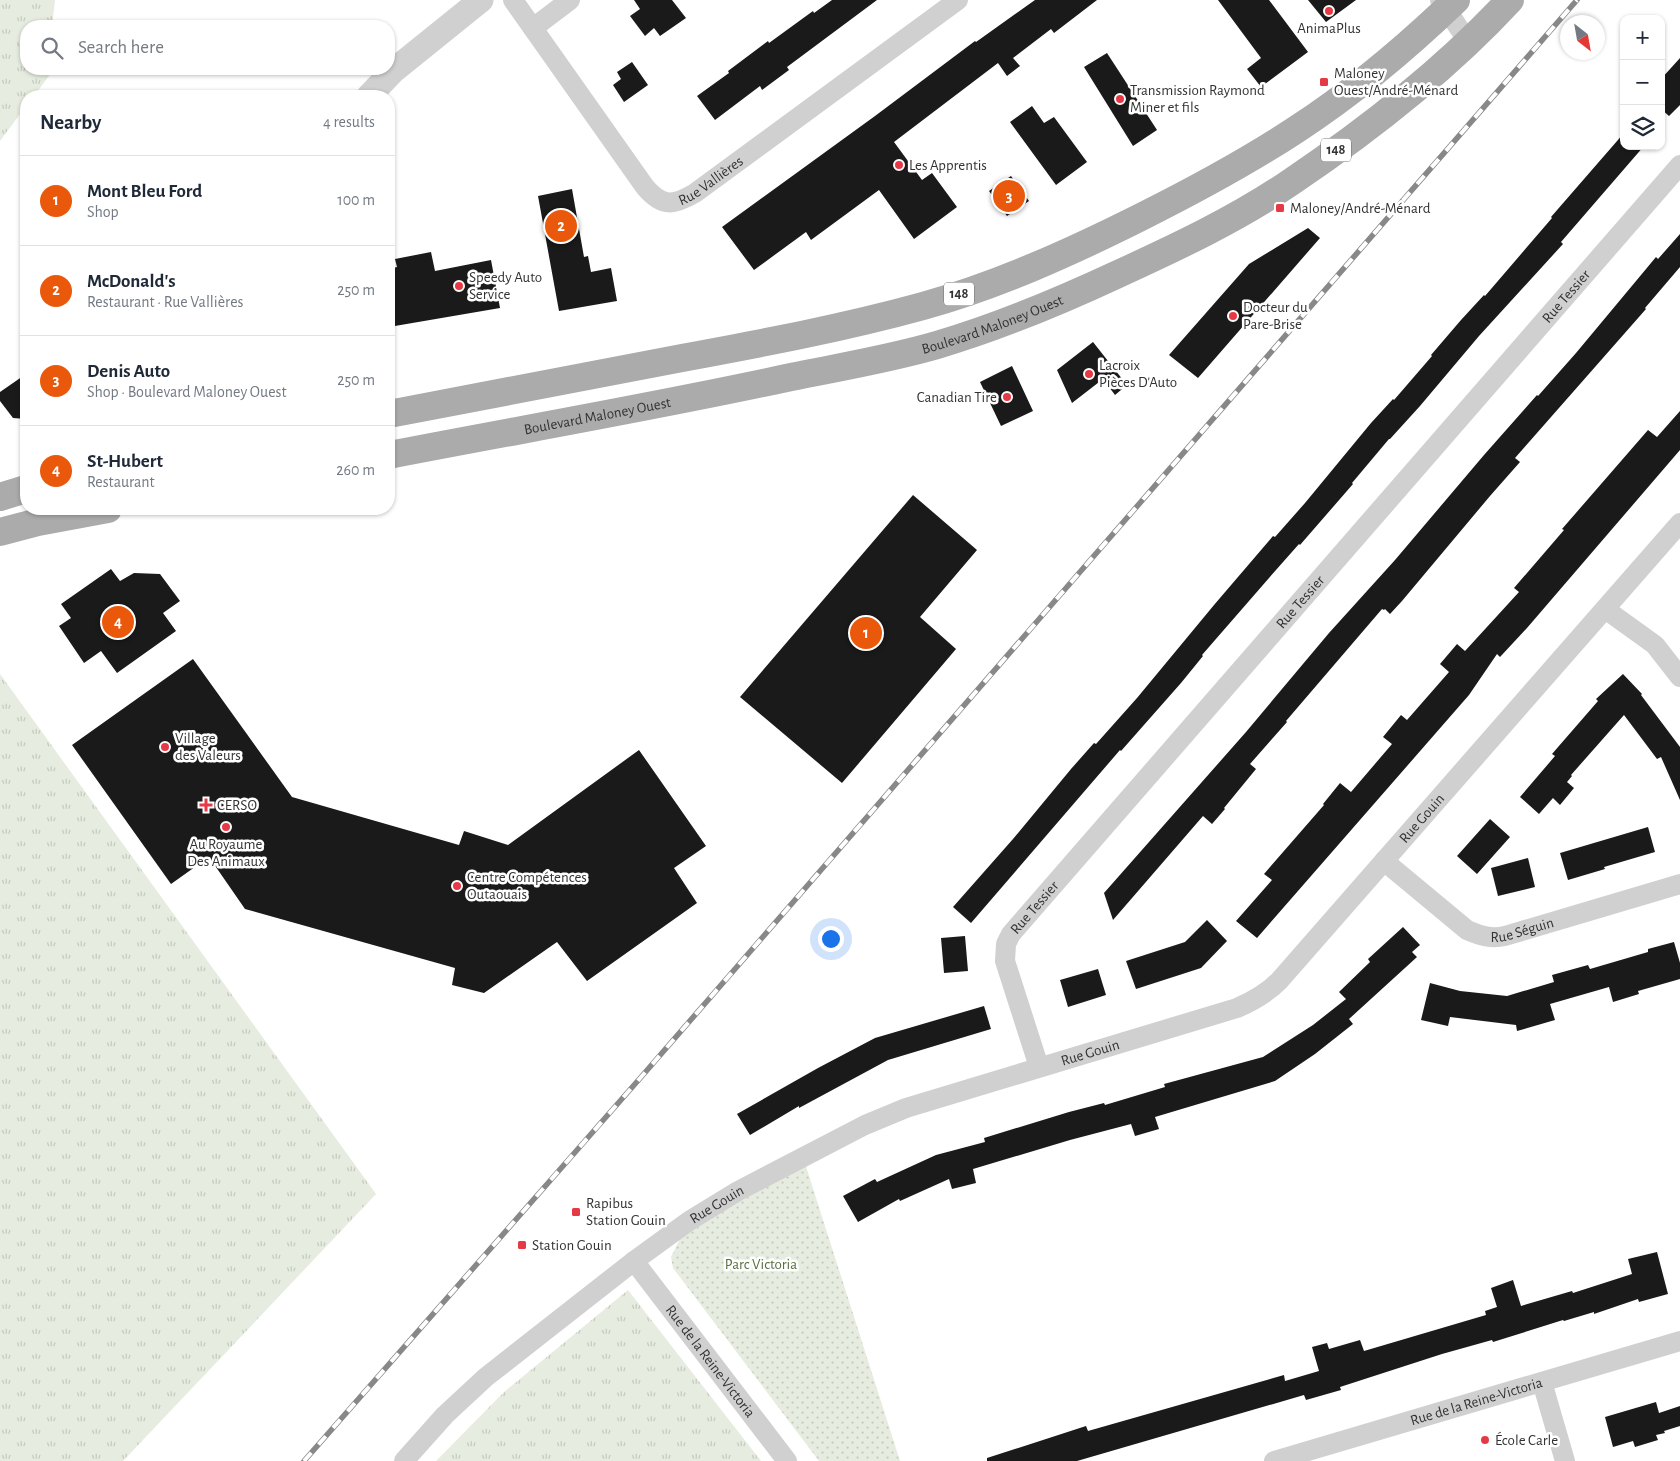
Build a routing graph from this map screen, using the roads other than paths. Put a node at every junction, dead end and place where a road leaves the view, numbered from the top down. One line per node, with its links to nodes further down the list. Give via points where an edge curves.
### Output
1 (481, 0): 9 (street)
2 (513, 0): 7 (street, Rue Vallières)
3 (570, 0): 7 (street)
4 (958, 0): 7 (street, Rue Vallières, via 694,193 671,204 661,201 645,187)
5 (1510, 0): 8 (main road, Boulevard Maloney Ouest / 148)
6 (1448, 3): 8 (street); 13 (main road, 148, via 1372,74 1297,129 1147,214 1061,256 1008,277 858,323)
7 (532, 28)
8 (1469, 42): 14 (main road, Boulevard Maloney Ouest / 148, via 1402,100 1290,183 1150,260 1007,322 882,358)
9 (395, 69)
10 (389, 75): 11 (street)
11 (375, 90)
12 (1680, 165): 24 (street, Rue Tessier, via 1010,934 1005,961)
13 (395, 413)
14 (395, 453)
15 (20, 491): 16 (main road)
16 (0, 497)
17 (76, 515): 19 (main road)
18 (1680, 523): 20 (street, Rue Gouin)
19 (0, 532)
20 (1605, 608): 21 (street, via 1655,645); 22 (street, Rue Gouin)
21 (1680, 677)
22 (1384, 861): 23 (street, Rue Séguin, via 1467,930 1493,938); 24 (street, Rue Gouin, via 1279,981 1260,997 1237,1008)
23 (1680, 884)
24 (1039, 1067): 25 (street, Rue Gouin, via 906,1108 866,1124 738,1191 689,1221)
25 (634, 1262): 28 (street, Rue Gouin, via 486,1377 445,1414); 29 (street, Rue de la Reine-Victoria)
26 (1680, 1341): 27 (street, Rue de la Reine-Victoria)
27 (1542, 1382): 30 (street, Rue de la Reine-Victoria); 31 (street)
28 (404, 1461)
29 (787, 1461)
30 (1274, 1461)
31 (1565, 1461)

